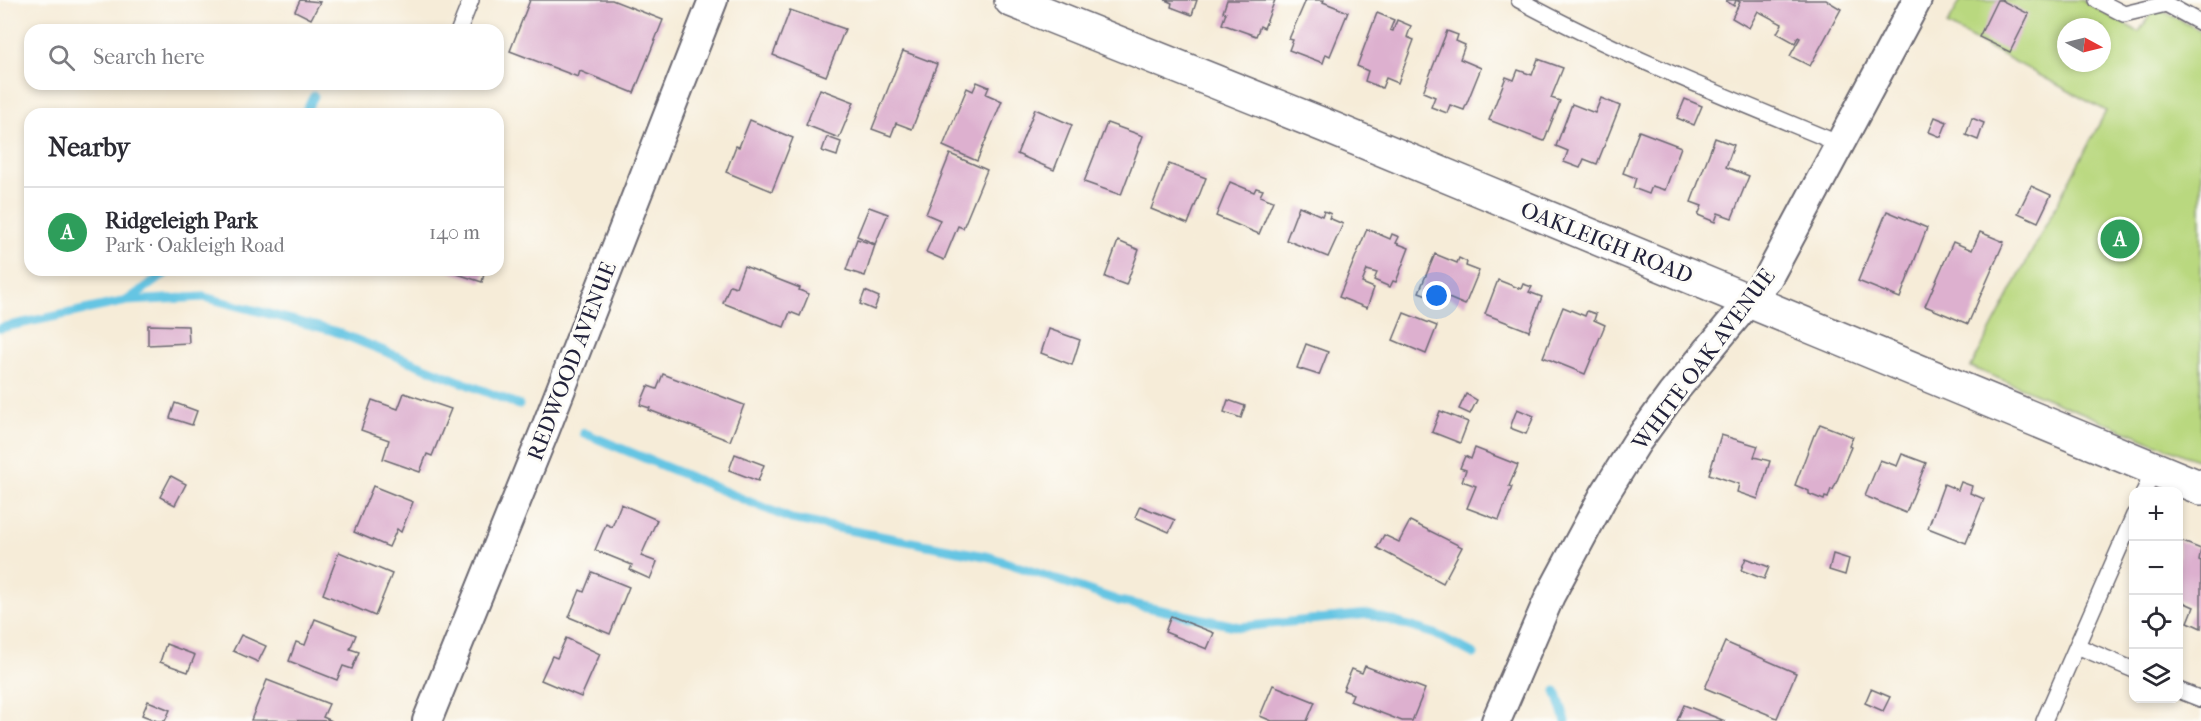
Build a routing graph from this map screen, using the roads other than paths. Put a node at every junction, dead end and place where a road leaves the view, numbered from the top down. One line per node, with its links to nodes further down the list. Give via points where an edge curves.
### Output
1 (471, 0): 8 (lane)
2 (713, 0): 18 (street, REDWOOD AVENUE)
3 (1011, 0): 10 (street, OAKLEIGH ROAD)
4 (1519, 0): 9 (lane, via 1568,27)
5 (1917, 0): 9 (street, WHITE OAK AVENUE)
6 (2097, 0): 7 (lane, via 2124,14 2166,4)
7 (2201, 23)
8 (461, 24)
9 (1840, 144): 10 (street, WHITE OAK AVENUE, via 1768,278)
10 (1749, 300): 11 (street, OAKLEIGH ROAD); 19 (street, WHITE OAK AVENUE, via 1672,394 1604,495 1550,596)
11 (2149, 480): 12 (street, OAKLEIGH ROAD)
12 (2201, 488)
13 (2129, 524): 14 (lane)
14 (2077, 646): 15 (lane); 20 (lane)
15 (2129, 668)
16 (2183, 692): 17 (lane)
17 (2201, 699)
18 (427, 721)
19 (1496, 721)
20 (2044, 721)

